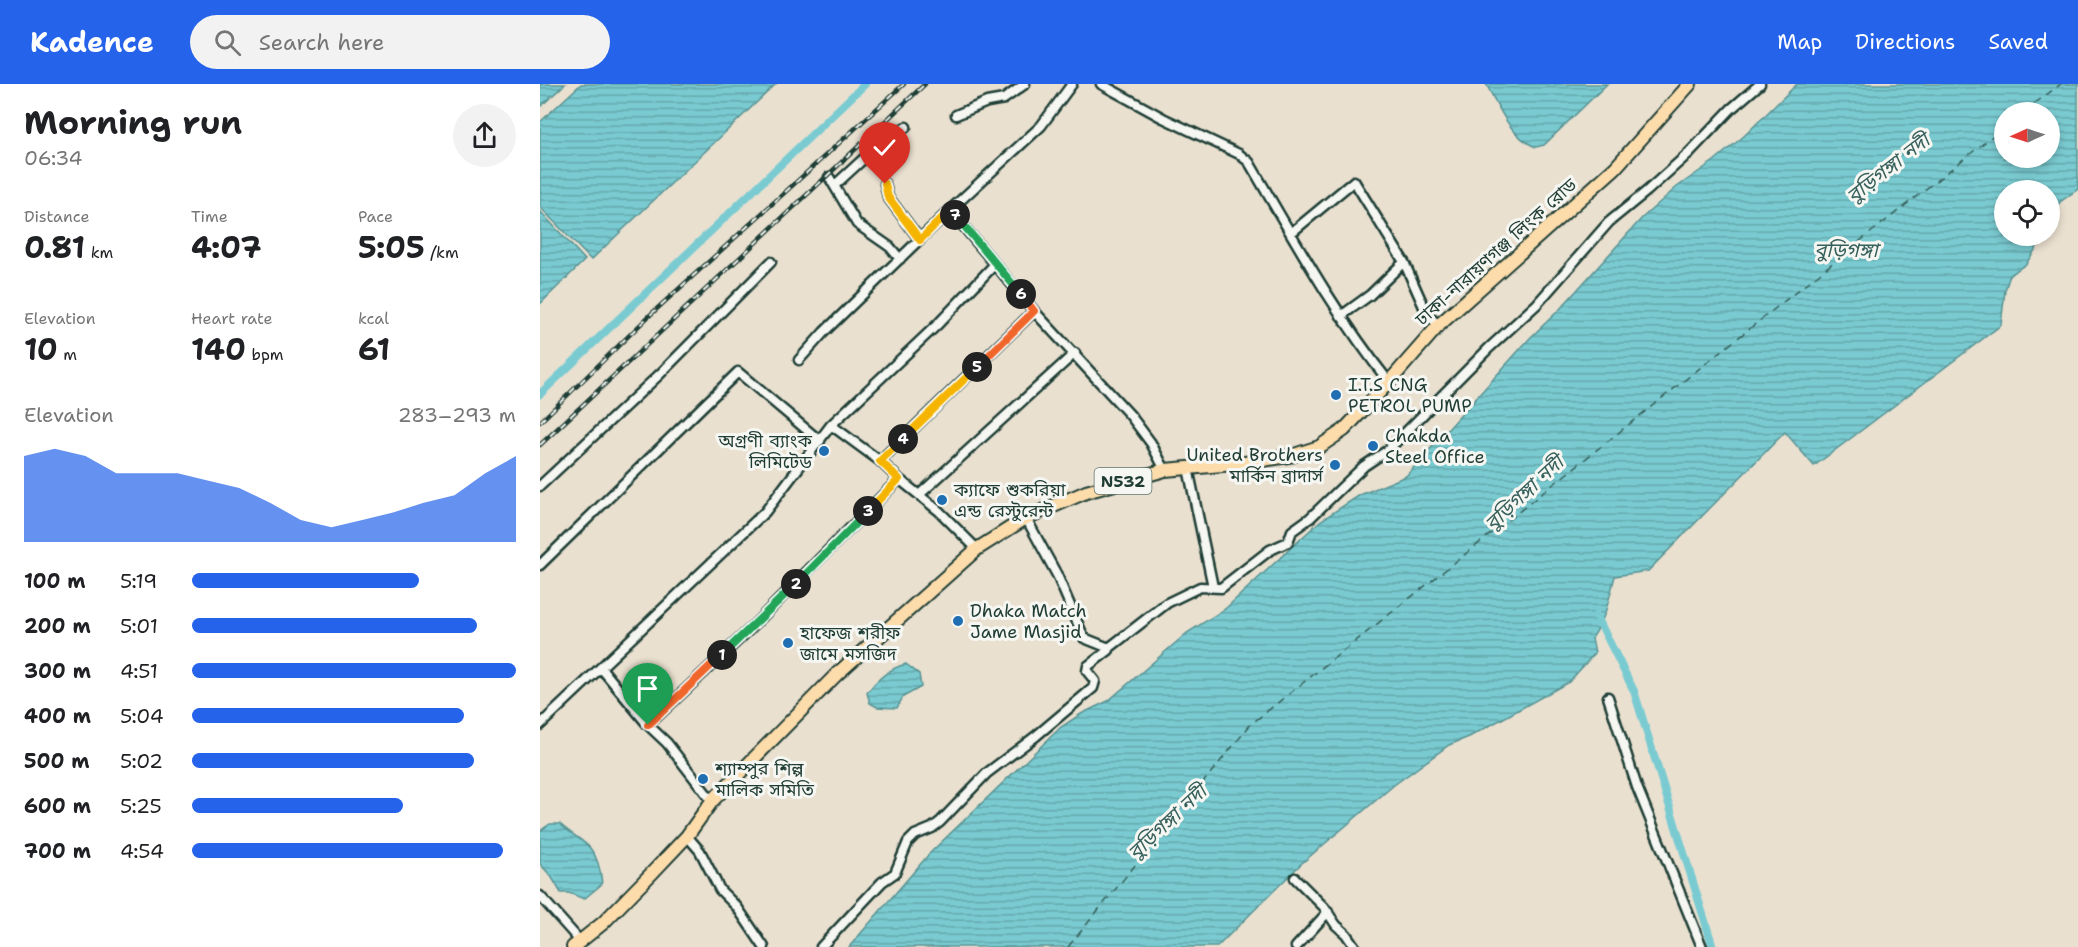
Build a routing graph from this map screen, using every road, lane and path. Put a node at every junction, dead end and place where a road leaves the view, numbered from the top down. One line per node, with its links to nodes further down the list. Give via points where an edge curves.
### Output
1 (1025, 84): 6 (street, via 1004,99)
2 (1072, 84): 11 (street, via 1041,126)
3 (1101, 84): 12 (street, via 1239,154 1249,162)
4 (1690, 84): 20 (highway, ঢাকা-নারায়ণগঞ্জ লিংক রোড / N532, via 1615,168)
5 (1760, 84): 35 (street, via 1610,222 1537,304 1388,450 1364,466 1292,531 1288,542 1270,549 1221,588)
6 (956, 115)
7 (906, 127): 10 (street, via 885,139)
8 (829, 177): 10 (street)
9 (885, 184): 13 (street, via 888,197)
10 (835, 185): 14 (street, via 857,224)
11 (950, 210): 13 (street); 17 (street)
12 (1291, 233): 16 (street, via 1354,181); 19 (street)
13 (920, 240): 14 (street)
14 (900, 259): 22 (street)
15 (771, 262): 30 (street, via 660,374)
16 (1404, 262): 19 (street); 20 (street, via 1428,316)
17 (995, 264): 18 (street); 24 (street)
18 (1034, 311): 21 (street); 26 (street)
19 (1341, 316): 23 (street)
20 (1439, 325): 23 (highway, ঢাকা-নারায়ণগঞ্জ লিংক রোড / N532)
21 (1075, 353): 28 (street, via 1130,415); 31 (street)
22 (799, 360)
23 (1389, 382): 27 (highway, ঢাকা-নারায়ণগঞ্জ লিংক রোড / N532, via 1344,430 1319,447 1245,463)
24 (831, 425): 25 (street); 26 (street)
25 (820, 441): 34 (street, via 738,372); 37 (street, via 765,512)
26 (880, 461): 29 (street)
27 (1188, 468): 28 (highway, ঢাকা-নারায়ণগঞ্জ লিংক রোড / N532); 35 (street)
28 (1165, 470): 32 (highway, ঢাকা-নারায়ণগঞ্জ লিংক রোড / N532, via 1086,492)
29 (899, 479): 31 (street); 40 (street)
30 (540, 486)
31 (919, 495): 33 (street)
32 (1026, 518): 33 (highway, ঢাকা-নারায়ণগঞ্জ লিংক রোড / N532); 36 (street, via 1057,575 1084,638)
33 (977, 549): 41 (highway, ঢাকা-নারায়ণগঞ্জ লিংক রোড / N532, via 837,674)
34 (540, 565)
35 (1213, 587): 36 (street, via 1200,587 1167,603)
36 (1109, 648): 48 (street, via 1088,666 1095,681 1093,688 987,772 940,822 915,835 895,873)
37 (602, 669): 39 (street); 40 (street)
38 (1608, 697): 51 (street, via 1637,787)
39 (540, 725)
40 (648, 725): 41 (street)
41 (712, 801): 42 (highway, ঢাকা-নারায়ণগঞ্জ লিংক রোড / N532)
42 (687, 836): 46 (highway, ঢাকা-নারায়ণগঞ্জ লিংক রোড / N532, via 616,910); 47 (street, via 700,851 720,890)
43 (1295, 878): 45 (street)
44 (540, 896): 46 (street)
45 (1328, 912): 49 (street); 50 (street)
46 (577, 944)
47 (764, 947)
48 (821, 947)
49 (1296, 947)
50 (1355, 947)
51 (1702, 947)

